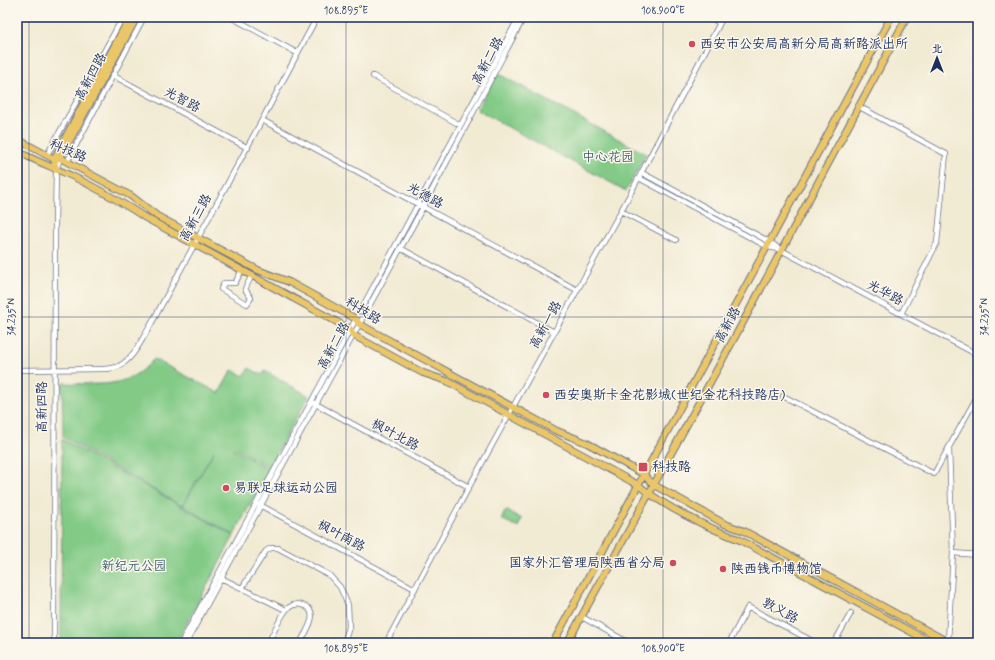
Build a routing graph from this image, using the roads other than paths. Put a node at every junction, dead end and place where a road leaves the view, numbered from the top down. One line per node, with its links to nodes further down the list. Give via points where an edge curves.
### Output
1 (123, 17): 23 (street)
2 (130, 17): 24 (main road, 高新四路)
3 (137, 17): 15 (main road, 高新四路)
4 (144, 17): 15 (street)
5 (231, 17): 14 (street)
6 (317, 17): 14 (street, 高新三路)
7 (519, 17): 19 (street, 高新二路)
8 (524, 17): 28 (street, 高新二路)
9 (709, 17): 13 (street)
10 (723, 17): 13 (street, 高新一路)
11 (891, 17): 32 (main road, 高新路)
12 (907, 17): 17 (main road, 高新路)
13 (720, 23): 27 (street, 高新一路)
14 (297, 53): 18 (street, 高新三路)
15 (110, 74): 21 (street, 光智路); 24 (main road, 高新四路); 25 (street)
16 (373, 76): 19 (street)
17 (858, 106): 34 (main road, 高新路); 38 (street, via 946,154 937,243)
18 (262, 120): 21 (street, 高新三路); 28 (street, 光德路)
19 (460, 125): 28 (street, 高新二路)
20 (17, 139): 23 (main road, 科技路)
21 (248, 148): 31 (street, 高新三路)
22 (17, 151): 26 (main road, 科技路)
23 (47, 155): 24 (main road, 科技路)
24 (57, 158): 25 (main road, 科技路); 26 (main road, 高新四路)
25 (67, 162): 31 (main road, 科技路, via 131,196)
26 (56, 170): 31 (main road, 科技路, via 144,217); 45 (street, 高新四路)
27 (640, 175): 29 (street, 高新一路); 32 (street, 光华路)
28 (421, 206): 33 (street, 高新二路); 37 (street, 光德路); 39 (street, 高新二路)
29 (621, 211): 30 (street); 37 (street, 高新一路)
30 (676, 240)
31 (196, 241): 35 (main road, 科技路); 39 (main road, 科技路, via 289,282); 45 (street, 高新三路, via 149,328 137,348 125,361 117,367 104,369)
32 (769, 244): 34 (street, 光华路); 52 (main road, 高新路)
33 (400, 248): 39 (street, 高新二路); 41 (street)
34 (781, 250): 38 (street, 光华路); 54 (main road, 高新路)
35 (242, 270): 36 (main road, 科技路); 36 (street, via 235,283 224,283 221,289 248,304 251,298 245,289)
36 (252, 275): 40 (main road, 科技路)
37 (577, 290): 41 (street, 高新一路)
38 (901, 314): 43 (street, 光华路)
39 (358, 321): 40 (street, 高新二路); 42 (street, 高新二路); 49 (main road, 科技路)
40 (350, 328): 42 (main road, 科技路); 48 (street, 高新二路)
41 (554, 332): 49 (street, 高新一路)
42 (353, 335): 48 (street, 高新二路); 50 (main road, 科技路, via 423,373 446,381)
43 (978, 355)
44 (17, 370): 45 (street, 高新三路)
45 (53, 370): 66 (street, 高新四路)
46 (978, 395): 51 (street)
47 (783, 396): 51 (street, via 934,474)
48 (313, 403): 55 (street, 枫叶北路); 57 (street, 高新二路)
49 (513, 407): 50 (street, 高新一路); 52 (main road, 科技路)
50 (509, 414): 53 (main road, 科技路); 55 (street, 高新一路)
51 (949, 447): 58 (street)
52 (643, 474): 53 (main road, 高新路); 54 (main road, 科技路)
53 (638, 485): 56 (main road, 科技路); 73 (main road, 高新路)
54 (654, 485): 56 (main road, 高新路); 80 (main road, 科技路)
55 (469, 487): 62 (street, 高新一路)
56 (649, 494): 65 (main road, 高新路); 79 (main road, 科技路)
57 (258, 504): 60 (street, 高新二路); 62 (street, 枫叶南路); 67 (street, 高新二路)
58 (953, 553): 59 (street); 80 (street)
59 (978, 555)
60 (221, 578): 61 (street); 68 (street, 高新二路)
61 (242, 588): 63 (street); 71 (street, via 266,551 271,548 278,548 329,575 340,587 348,605 349,627)
62 (415, 589): 72 (street, 高新一路)
63 (286, 610): 69 (street); 70 (street, via 292,605 300,604 307,606 311,612 311,623)
64 (851, 614): 78 (street)
65 (582, 617): 74 (main road, 高新路); 75 (street)
66 (54, 643)
67 (181, 643)
68 (186, 643)
69 (268, 643)
70 (300, 643)
71 (344, 643)
72 (386, 643)
73 (553, 643)
74 (568, 643)
75 (629, 643)
76 (729, 643): 77 (street, 敦义路, via 748,607)
77 (816, 643)
78 (834, 643)
79 (932, 643)
80 (949, 643)

